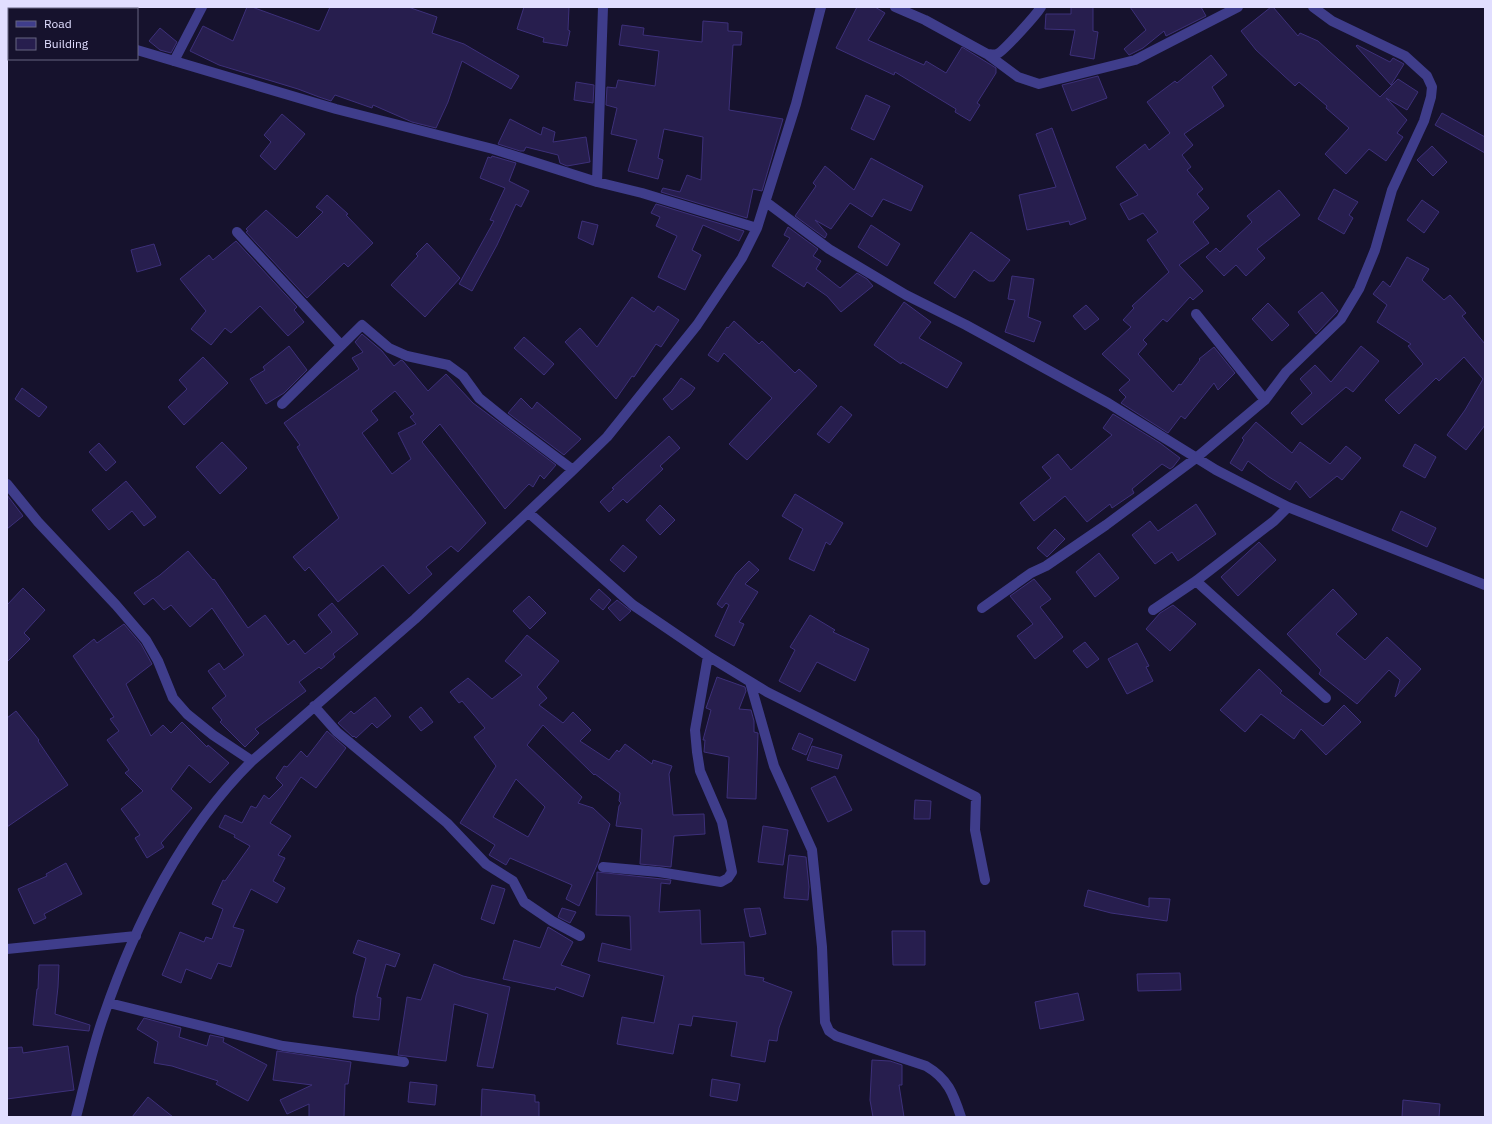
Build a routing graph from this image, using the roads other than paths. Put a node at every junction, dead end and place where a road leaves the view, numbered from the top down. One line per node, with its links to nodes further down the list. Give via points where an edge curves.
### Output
1 (202, 7): 10 (street)
2 (603, 7): 11 (street)
3 (821, 7): 12 (street, via 796,104)
4 (895, 7): 9 (street, via 925,20)
5 (1041, 7): 9 (street, via 1006,47 997,54)
6 (1238, 7): 9 (street, via 1135,60 1039,84 1018,77)
7 (1313, 7): 17 (street, via 1332,21 1405,56 1427,76 1432,87 1431,97 1424,121 1392,190 1375,250 1359,289 1341,319 1286,372)
8 (138, 50): 10 (street)
9 (987, 54)
10 (174, 61): 11 (street, via 336,109 493,149)
11 (597, 182): 13 (street)
12 (766, 202): 13 (street); 19 (street, via 829,249 899,291 1108,403)
13 (757, 228): 20 (street, via 742,258 697,324 607,437)
14 (237, 232): 16 (street)
15 (1196, 314): 17 (street)
16 (341, 345): 18 (street); 20 (street, via 362,325 389,348 407,356 448,365 463,376 485,402)
17 (1265, 400): 19 (street)
18 (282, 404)
19 (1196, 458): 22 (street); 26 (street, via 1106,525)
20 (573, 470): 23 (street)
21 (7, 484): 32 (street, via 38,522 141,634 158,661 173,698 192,718)
22 (1288, 507): 24 (street, via 1274,521); 25 (street)
23 (529, 513): 28 (street, via 633,605); 31 (street, via 415,619)
24 (1196, 581): 27 (street); 30 (street)
25 (1485, 585)
26 (982, 608)
27 (1153, 610)
28 (708, 656): 29 (street); 33 (street, via 695,730 696,752 700,770 722,822 732,872 721,882 659,872)
29 (750, 682): 34 (street, via 976,798 975,830); 41 (street, via 774,766 812,850 822,946 824,1022 836,1036 926,1066 938,1073 947,1083)
30 (1326, 698)
31 (314, 706): 32 (street); 36 (street, via 337,732 447,823 486,864 513,881 524,902)
32 (252, 760): 35 (street, via 228,785 186,841 146,911)
33 (603, 868)
34 (985, 880)
35 (136, 936): 37 (street); 38 (street)
36 (580, 936)
37 (7, 948)
38 (109, 1003): 39 (street, via 283,1046); 40 (street, via 103,1015)
39 (404, 1062)
40 (76, 1117)
41 (961, 1117)

